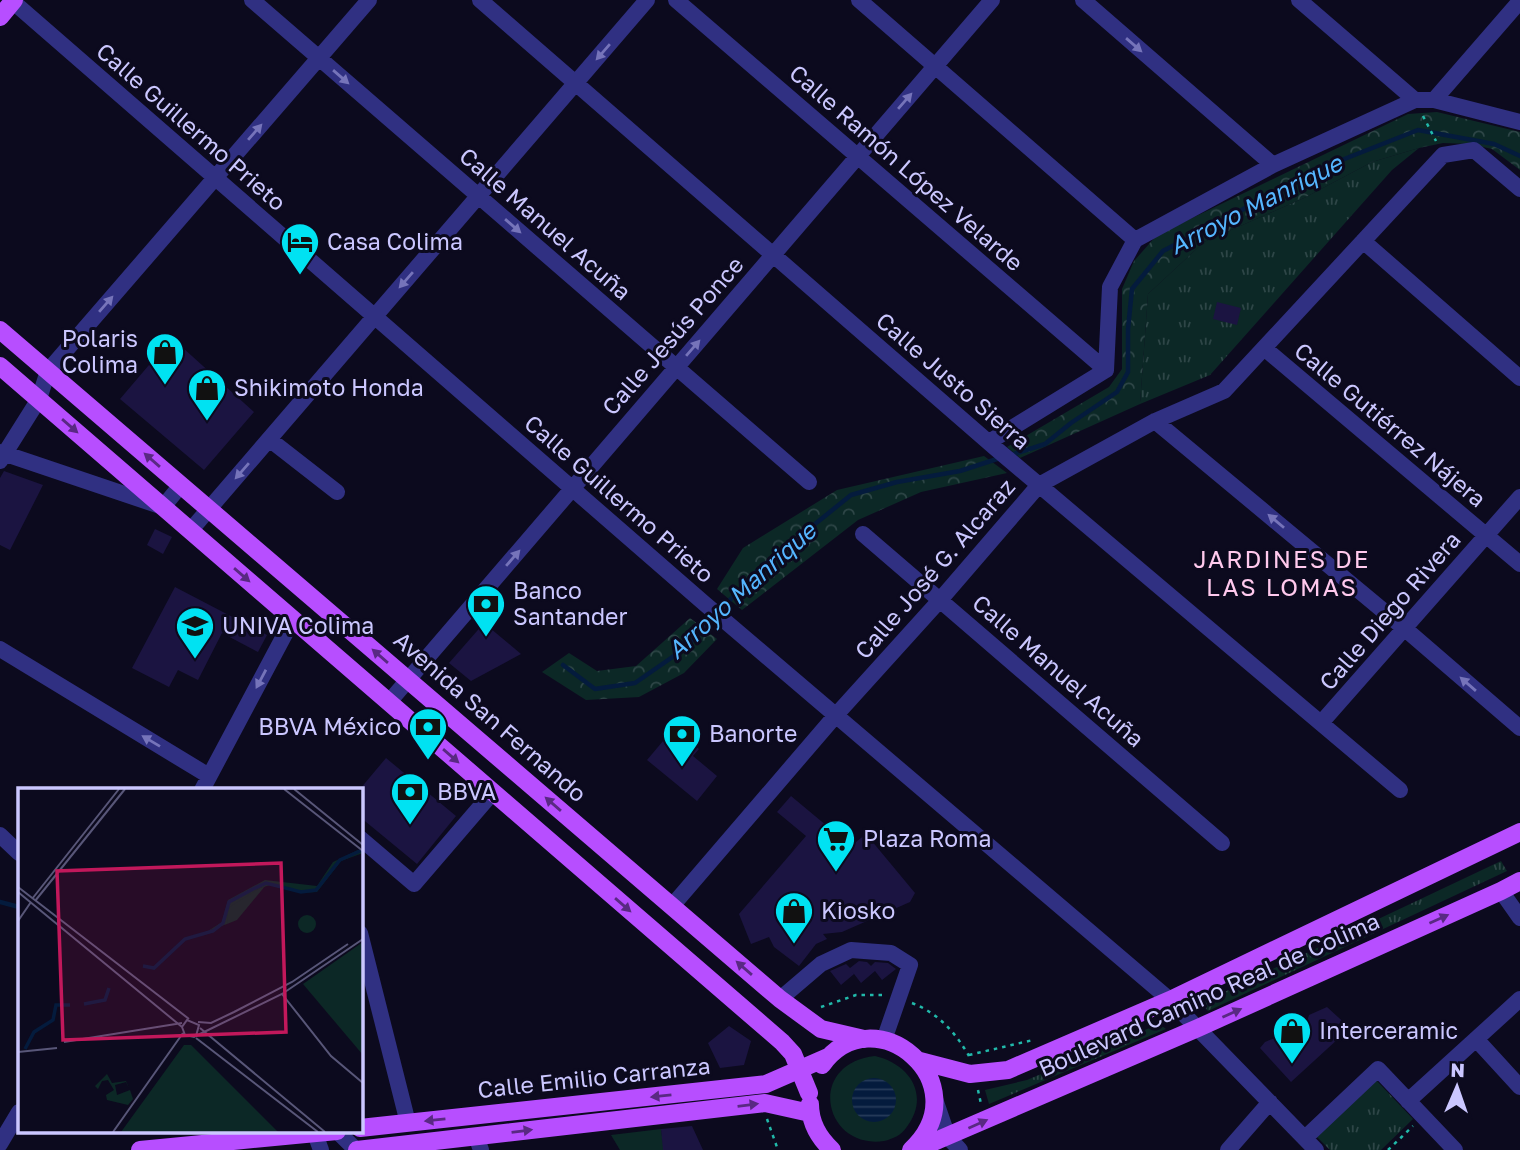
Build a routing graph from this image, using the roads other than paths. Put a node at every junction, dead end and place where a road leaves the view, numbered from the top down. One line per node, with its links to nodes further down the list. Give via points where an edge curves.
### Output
1 (252, 0): 13 (street, Calle Manuel Acuña)
2 (369, 0): 13 (street)
3 (480, 0): 15 (street, Calle Justo Sierra)
4 (647, 0): 15 (street, one-way to 15)
5 (676, 0): 19 (street, Calle Ramón López Velarde)
6 (859, 0): 14 (street)
7 (992, 0): 14 (street, Calle Jesús Ponce)
8 (1083, 0): 20 (street, one-way to 20)
9 (1299, 0): 16 (street)
10 (13, 1): 12 (main road); 21 (street, Calle Guillermo Prieto)
11 (1518, 2): 17 (street)
12 (0, 17)
13 (319, 58): 21 (street, one-way to 13); 23 (street, Calle Manuel Acuña, one-way to 23)
14 (935, 66): 19 (street, Calle Jesús Ponce, one-way to 14); 24 (street)
15 (575, 83): 23 (street); 26 (street, Calle Justo Sierra)
16 (1415, 100): 17 (street); 20 (street)
17 (1434, 100): 18 (street)
18 (1520, 122)
19 (858, 156): 26 (street, Calle Jesús Ponce); 32 (street, Calle Ramón López Velarde)
20 (1273, 165): 24 (street)
21 (215, 178): 27 (street, Calle Guillermo Prieto); 33 (street, one-way to 21)
22 (1520, 189): 25 (street, Calle José G. Alcaraz, via 1474,150 1443,155)
23 (478, 196): 27 (street, one-way to 27); 31 (street, Calle Manuel Acuña, one-way to 31)
24 (1135, 240): 32 (street, via 1110,287)
25 (1363, 240): 29 (street, Calle José G. Alcaraz); 34 (street)
26 (773, 255): 31 (street, Calle Jesús Ponce, one-way to 26); 38 (street, Calle Justo Sierra)
27 (375, 316): 37 (street); 43 (street, Calle Guillermo Prieto)
28 (0, 330): 33 (main road, Avenida San Fernando)
29 (1264, 348): 36 (street, Calle José G. Alcaraz, via 1224,391); 50 (street, Calle Gutiérrez Nájera)
30 (0, 366): 35 (main road)
31 (676, 368): 41 (street, Calle Manuel Acuña); 43 (street, Calle Jesús Ponce)
32 (1106, 370): 38 (street)
33 (48, 371): 35 (street); 42 (main road, Avenida San Fernando, one-way to 33)
34 (1520, 377)
35 (39, 399): 39 (street); 46 (main road, one-way to 46)
36 (1155, 421): 40 (street, Calle José G. Alcaraz); 54 (street, one-way to 36)
37 (269, 439): 44 (street); 47 (street, one-way to 47)
38 (991, 445): 40 (street, Calle Justo Sierra)
39 (1, 456): 46 (street)
40 (1032, 480): 52 (street, Calle José G. Alcaraz); 59 (street, Calle Justo Sierra)
41 (809, 482)
42 (180, 485): 46 (street); 47 (main road, Avenida San Fernando)
43 (572, 488): 56 (street, Calle Jesús Ponce, one-way to 43); 58 (street, Calle Guillermo Prieto)
44 (337, 492)
45 (1520, 497): 50 (street, Calle Diego Rivera)
46 (163, 507): 48 (main road)
47 (209, 509): 48 (street); 56 (main road, Avenida San Fernando, one-way to 47)
48 (191, 531): 53 (main road, one-way to 53)
49 (863, 534): 52 (street, Calle Manuel Acuña)
50 (1486, 535): 51 (street, Calle Gutiérrez Nájera); 54 (street, Calle Diego Rivera)
51 (1520, 564)
52 (940, 600): 58 (street, Calle José G. Alcaraz); 68 (street, Calle Manuel Acuña)
53 (293, 619): 57 (main road); 61 (street, one-way to 61)
54 (1404, 628): 59 (street, Calle Diego Rivera); 60 (street, one-way to 54)
55 (0, 649): 61 (street, one-way to 55)
56 (408, 680): 57 (street, Calle Jesús Ponce); 65 (main road, Avenida San Fernando, one-way to 56)
57 (389, 702): 63 (main road, one-way to 63)
58 (836, 715): 73 (street, Calle José G. Alcaraz); 78 (street, Calle Guillermo Prieto)
59 (1321, 723): 62 (street, Calle Justo Sierra)
60 (1520, 728)
61 (205, 783)
62 (1400, 790)
63 (493, 792): 67 (street, via 414,884); 70 (main road)
64 (1520, 832): 78 (main road, Boulevard Camino Real de Colima)
65 (589, 834): 70 (main road); 73 (main road, Avenida San Fernando)
66 (0, 835): 69 (street)
67 (362, 840)
68 (1222, 843)
69 (18, 852)
70 (570, 859): 85 (main road, one-way to 85, via 782,1042)
71 (1520, 881): 72 (main road, Boulevard Camino Real de Colima)
72 (1501, 891): 74 (street); 79 (main road, Boulevard Camino Real de Colima, one-way to 72)
73 (672, 906): 76 (main road, Avenida San Fernando, one-way to 73)
74 (1520, 918)
75 (362, 941): 93 (street)
76 (780, 999): 80 (main road, Avenida San Fernando, via 821,1029); 82 (street, via 821,964 852,950 891,953 910,965)
77 (1520, 999): 81 (street)
78 (1170, 1000): 79 (street, Calle Guillermo Prieto); 84 (main road, Boulevard Camino Real de Colima, via 1007,1070 970,1074)
79 (1198, 1028): 90 (street, Calle Guillermo Prieto); 100 (main road, Boulevard Camino Real de Colima, one-way to 79)
80 (864, 1039): 82 (main road, Avenida San Fernando); 83 (main road, Calle Emilio Carranza, via 844,1045)
81 (1476, 1039): 86 (street); 89 (street)
82 (884, 1040): 84 (main road, Boulevard Camino Real de Colima, via 904,1047)
83 (828, 1057): 85 (main road, Calle Emilio Carranza); 87 (main road, via 815,1073)
84 (920, 1061): 88 (main road, via 931,1079)
85 (800, 1070): 87 (main road); 93 (main road, Calle Emilio Carranza, one-way to 93, via 766,1084)
86 (1520, 1087)
87 (809, 1093): 91 (main road)
88 (935, 1099): 100 (street); 106 (main road, via 932,1120)
89 (1408, 1101): 102 (street, via 1378,1069); 108 (street)
90 (1270, 1102): 102 (street, Calle Guillermo Prieto); 107 (street)
91 (810, 1113): 98 (main road); 99 (main road, Calle Emilio Carranza, one-way to 91, via 765,1103)
92 (18, 1114): 101 (street)
93 (408, 1123): 94 (main road, Calle Emilio Carranza)
94 (362, 1128)
95 (334, 1132): 97 (main road)
96 (339, 1132): 103 (street)
97 (317, 1138): 104 (main road)
98 (814, 1141): 105 (main road)
99 (479, 1143): 103 (main road, Calle Emilio Carranza)
100 (954, 1143): 106 (main road, Boulevard Camino Real de Colima)
101 (0, 1144)
102 (1310, 1144)
103 (365, 1149)
104 (140, 1150)
105 (831, 1150)
106 (913, 1150)
107 (1228, 1150)
108 (1455, 1150)

